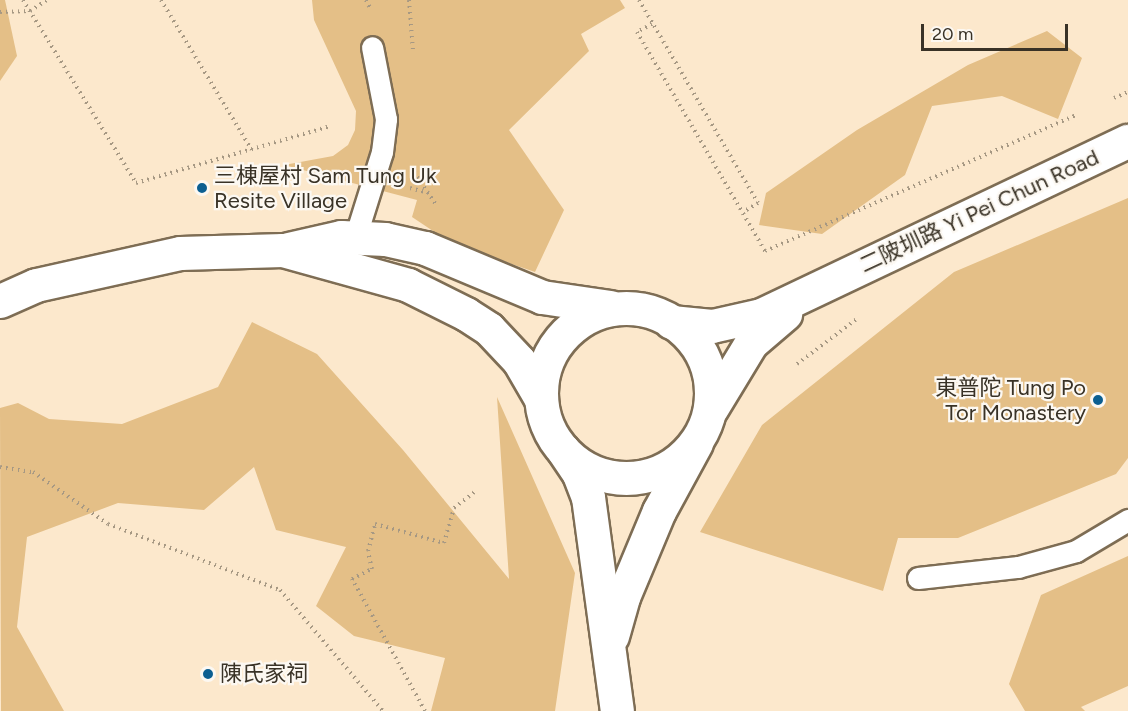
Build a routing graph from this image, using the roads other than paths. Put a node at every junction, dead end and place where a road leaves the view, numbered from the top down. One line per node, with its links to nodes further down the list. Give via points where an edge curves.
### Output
1 (372, 47): 3 (lane, via 386,118 382,152)
2 (1128, 141): 5 (street, 二陂圳路 Yi Pei Chun Road)
3 (355, 238): 4 (street, via 341,237); 7 (street, via 385,239 425,248 542,297)
4 (283, 250): 6 (street, via 180,253 36,285); 9 (street, via 408,285 466,314 489,329 519,361)
5 (831, 281): 8 (street, 二陂圳路 Yi Pei Chun Road, via 761,315 735,322 712,326); 10 (street, 二陂圳路 Yi Pei Chun Road, via 751,343)
6 (0, 301)
7 (620, 308): 8 (street, via 639,309); 9 (street, via 583,319 555,344 541,380)
8 (671, 322): 10 (street, via 691,338 705,361 712,388)
9 (541, 399): 12 (street, via 551,435)
10 (710, 411): 11 (street)
11 (696, 443): 12 (street, via 668,467 631,478 591,471); 15 (street, via 659,511 623,597 613,628)
12 (563, 450): 15 (street, via 588,497)
13 (1128, 520): 14 (lane, via 1076,551 1018,567)
14 (918, 578)
15 (610, 667): 16 (street)
16 (617, 711)

